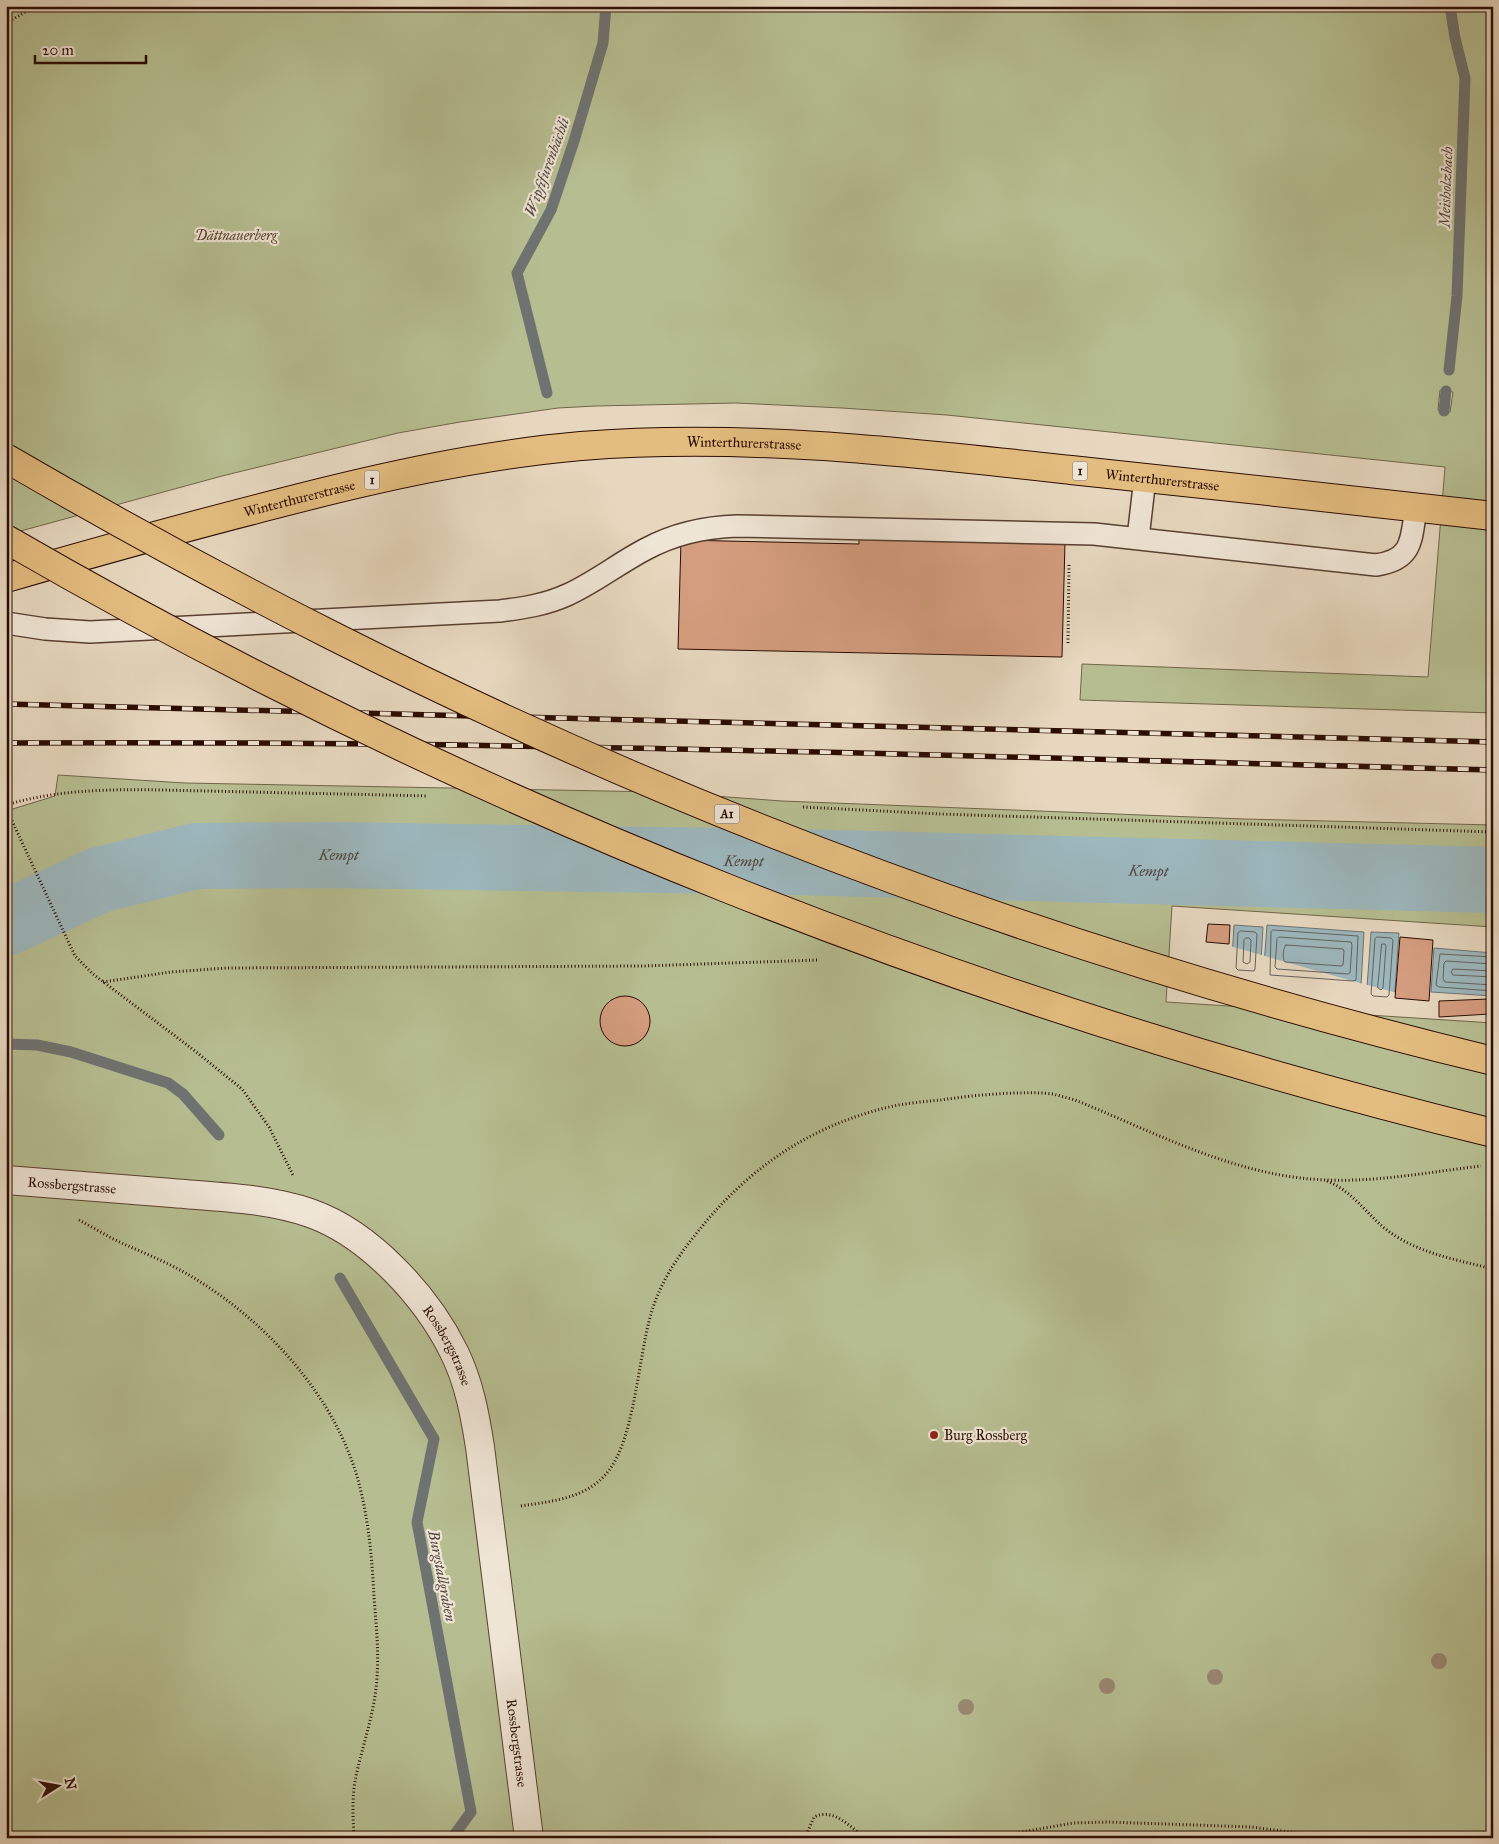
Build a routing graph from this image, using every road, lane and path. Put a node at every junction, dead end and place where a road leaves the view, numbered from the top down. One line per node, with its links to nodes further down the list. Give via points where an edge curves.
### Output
1 (36, 6): 2 (path)
2 (6, 23)
3 (6, 458): 16 (main road, A1, bridge, via 160,545 336,638 514,722 696,802 882,874 1079,943 1260,999)
4 (1145, 478): 5 (main road, Winterthurerstrasse / 1); 8 (lane); 10 (main road, Winterthurerstrasse / 1, via 937,455 785,443 667,442 580,446 479,459 332,489)
5 (1416, 508): 6 (main road, Winterthurerstrasse / 1); 8 (lane, via 1407,550 1397,560 1376,565)
6 (1493, 516)
7 (1070, 533): 8 (lane); 11 (lane, via 723,527 672,537 566,595 500,611 97,632); 12 (path)
8 (1138, 538)
9 (6, 539): 17 (main road, bridge, via 207,650 395,743 577,827 764,904 952,973 1144,1037 1337,1093)
10 (6, 578)
11 (6, 623)
12 (1068, 643)
13 (6, 808): 15 (path, via 69,945 83,965)
14 (821, 960): 15 (path, via 644,966 227,968)
15 (103, 982): 21 (path, via 242,1089 269,1126)
16 (1493, 1061)
17 (1493, 1133)
18 (1484, 1166): 20 (path, via 1369,1179)
19 (6, 1180): 21 (street, Rossbergstrasse, via 226,1197 274,1204)
20 (1324, 1180): 23 (path, via 1346,1192 1383,1227 1412,1246); 24 (path, via 1276,1174 1222,1160 1054,1094 984,1095 921,1102 876,1110 836,1124 770,1160 750,1177 713,1214 675,1261 650,1315 626,1431 616,1458 605,1475 595,1485 568,1498)
21 (311, 1214): 24 (street, Rossbergstrasse, via 340,1228 392,1267 439,1326 455,1353 466,1382 480,1447)
22 (73, 1218): 26 (path, via 193,1277 236,1308 272,1339 302,1372 345,1445 365,1514 378,1656 372,1712 355,1782)
23 (1493, 1269)
24 (488, 1512): 27 (street, Rossbergstrasse)
25 (1493, 1830): 32 (path)
26 (354, 1838)
27 (529, 1838)
28 (806, 1838): 29 (path, via 814,1817 823,1813 839,1818)
29 (866, 1838)
30 (988, 1838): 31 (path, via 1073,1823 1108,1822 1252,1826)
31 (1334, 1838)
32 (1459, 1838)

